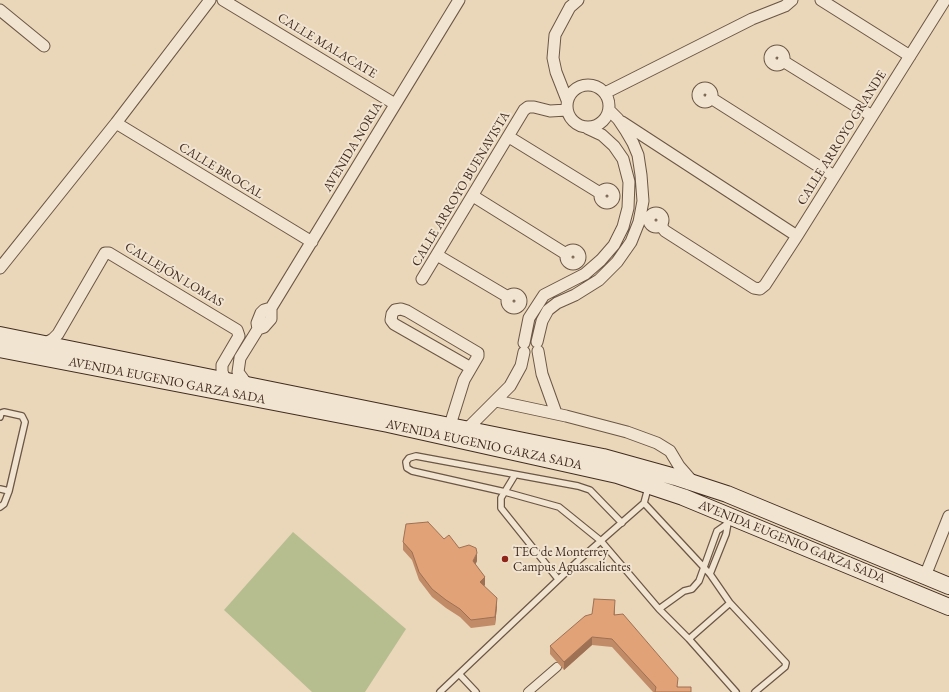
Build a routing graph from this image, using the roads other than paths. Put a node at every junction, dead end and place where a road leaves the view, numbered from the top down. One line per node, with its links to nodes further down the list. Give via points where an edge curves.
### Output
1 (210, 0): 19 (street)
2 (223, 0): 14 (street, CALLE MALACATE)
3 (459, 0): 14 (street, AVENIDA NORIA)
4 (578, 0): 15 (street, via 570,7 555,35 553,58)
5 (792, 0): 12 (street)
6 (821, 0): 10 (street)
7 (945, 0): 10 (street, CALLE ARROYO GRANDE)
8 (0, 10): 9 (street)
9 (44, 46)
10 (910, 56): 17 (street, CALLE ARROYO GRANDE)
11 (783, 61): 17 (street)
12 (605, 93): 15 (street, via 597,86 582,86 576,88); 16 (street)
13 (711, 98): 24 (street)
14 (396, 104): 29 (street, AVENIDA NORIA)
15 (567, 105): 20 (street, via 571,120); 21 (street, CALLE ARROYO BUENAVISTA, via 550,111 528,107)
16 (609, 110): 18 (street); 20 (street, via 601,123)
17 (872, 116): 24 (street, CALLE ARROYO GRANDE)
18 (618, 119): 22 (street); 23 (street)
19 (116, 123): 29 (street, CALLE BROCAL); 32 (street)
20 (587, 128): 38 (street, via 602,135 623,159 629,182 628,208 623,227 614,245 585,274 541,298 526,323)
21 (509, 137): 25 (street); 26 (street, CALLE ARROYO BUENAVISTA)
22 (654, 142): 23 (street, via 648,142 643,146); 28 (street)
23 (638, 155): 39 (street, via 643,201 639,222 631,242 617,262 599,280 548,310 542,321 537,346)
24 (834, 176): 28 (street, CALLE ARROYO GRANDE)
25 (600, 193)
26 (473, 196): 30 (street); 31 (street, CALLE ARROYO BUENAVISTA)
27 (661, 226): 28 (street, CALLE ARROYO GRANDE, via 754,288 760,289)
28 (797, 236)
29 (312, 242): 42 (street, AVENIDA NORIA, via 272,308 264,310 261,314 257,323 258,329 238,363 238,372)
30 (566, 254)
31 (437, 255): 33 (street, CALLE ARROYO BUENAVISTA); 34 (street)
32 (0, 268)
33 (422, 279)
34 (508, 298)
35 (0, 334): 36 (main road, AVENIDA EUGENIO GARZA SADA)
36 (44, 344): 41 (main road, AVENIDA EUGENIO GARZA SADA); 41 (street, CALLEJÓN LOMAS, via 58,334 107,252 239,333 222,365)
37 (0, 349): 50 (main road, AVENIDA EUGENIO GARZA SADA, via 388,424 582,466)
38 (521, 366): 39 (street, via 534,362); 43 (street, via 510,386)
39 (541, 366): 44 (street)
40 (471, 368): 40 (street, via 394,324 391,320 392,314 395,310 407,311 476,351 478,356); 46 (street, via 464,380)
41 (225, 379): 42 (main road, AVENIDA EUGENIO GARZA SADA)
42 (246, 383): 46 (main road, AVENIDA EUGENIO GARZA SADA)
43 (496, 401): 44 (street); 47 (street)
44 (556, 413): 49 (street, via 627,432 657,443 670,451)
45 (0, 417): 52 (lane, via 4,412 22,416 25,422)
46 (450, 425): 47 (main road, AVENIDA EUGENIO GARZA SADA)
47 (468, 428): 49 (main road, AVENIDA EUGENIO GARZA SADA, via 604,457)
48 (515, 475): 53 (lane); 53 (lane, via 416,456 406,462 407,468 412,471); 58 (lane, via 590,490)
49 (694, 483): 56 (main road, AVENIDA EUGENIO GARZA SADA)
50 (649, 485): 54 (lane); 56 (main road, AVENIDA EUGENIO GARZA SADA)
51 (0, 489): 52 (lane)
52 (9, 491): 55 (lane, via 4,504)
53 (505, 492): 59 (lane, via 559,507); 63 (lane, via 501,498 501,508)
54 (644, 503): 58 (lane); 60 (lane)
55 (0, 507)
56 (733, 511): 60 (lane, via 717,531); 61 (lane); 62 (main road, AVENIDA EUGENIO GARZA SADA); 66 (main road, AVENIDA EUGENIO GARZA SADA)
57 (949, 516): 62 (street)
58 (622, 523): 59 (lane)
59 (601, 541): 63 (lane); 67 (lane)
60 (704, 568): 61 (lane); 67 (lane, via 699,581 692,589 684,590)
61 (710, 574): 65 (lane)
62 (925, 576): 64 (main road, AVENIDA EUGENIO GARZA SADA)
63 (558, 579): 70 (lane)
64 (949, 586)
65 (730, 603): 68 (lane); 75 (lane, via 786,663 785,667)
66 (949, 607)
67 (659, 609): 68 (lane)
68 (689, 639): 74 (lane)
69 (557, 667): 73 (street)
70 (460, 675): 71 (lane); 72 (lane)
71 (440, 692)
72 (476, 692)
73 (528, 692)
74 (736, 692)
75 (755, 692)

